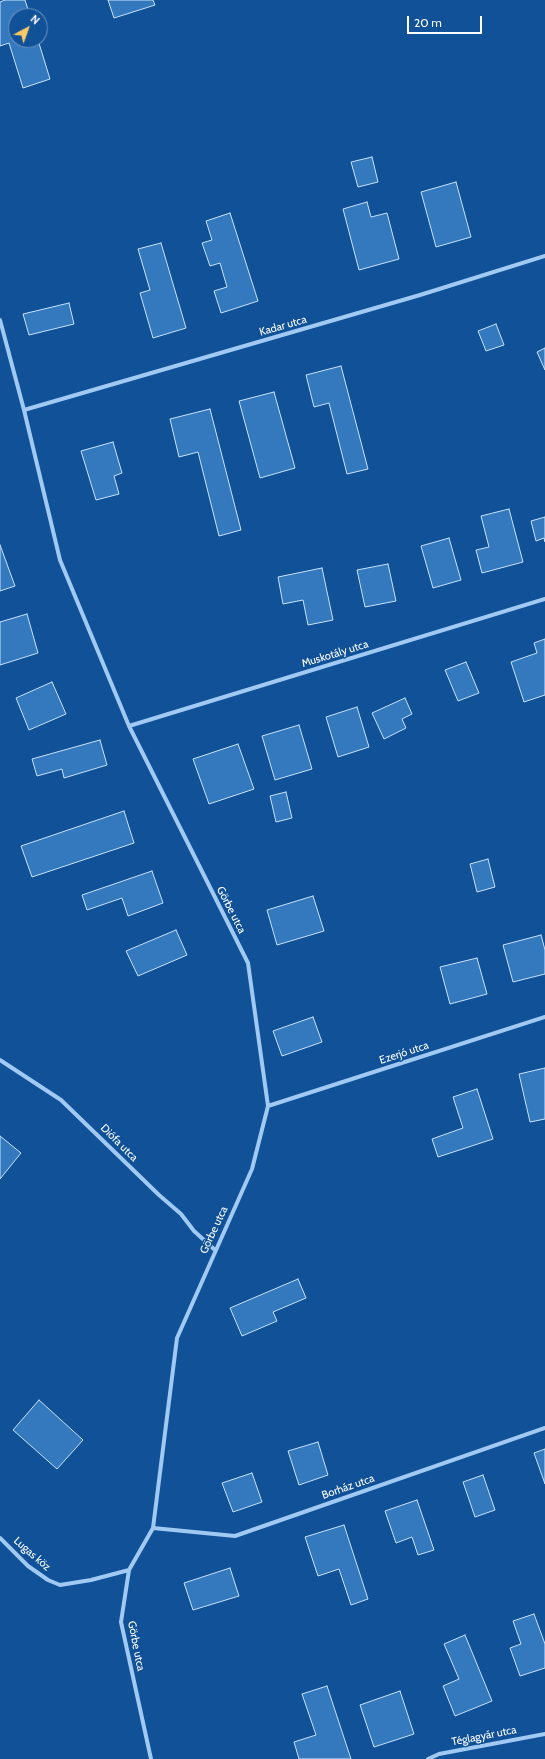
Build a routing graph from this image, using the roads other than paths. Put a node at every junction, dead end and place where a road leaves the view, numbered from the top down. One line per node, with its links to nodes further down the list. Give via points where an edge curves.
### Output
1 (545, 256): 3 (street, Kadar utca)
2 (0, 320): 3 (street, Görbe utca)
3 (24, 410): 5 (street, Görbe utca, via 60,560)
4 (545, 599): 5 (street, Muskotály utca)
5 (129, 726): 8 (street, Görbe utca, via 248,962)
6 (545, 1017): 8 (street, Ezerjó utca)
7 (0, 1060): 9 (street, Diófa utca, via 61,1100 181,1214 194,1231)
8 (268, 1106): 9 (street, Görbe utca, via 252,1169)
9 (215, 1250): 11 (street, Görbe utca, via 177,1338)
10 (545, 1428): 11 (street, Borház utca, via 235,1536)
11 (153, 1528): 13 (street, Görbe utca)
12 (0, 1538): 13 (street, Lugas köz, via 28,1566 60,1585)
13 (129, 1570): 15 (street, Görbe utca, via 121,1622)
14 (545, 1734): 16 (street, Téglagyár utca, via 440,1754)
15 (151, 1759)
16 (428, 1759)

